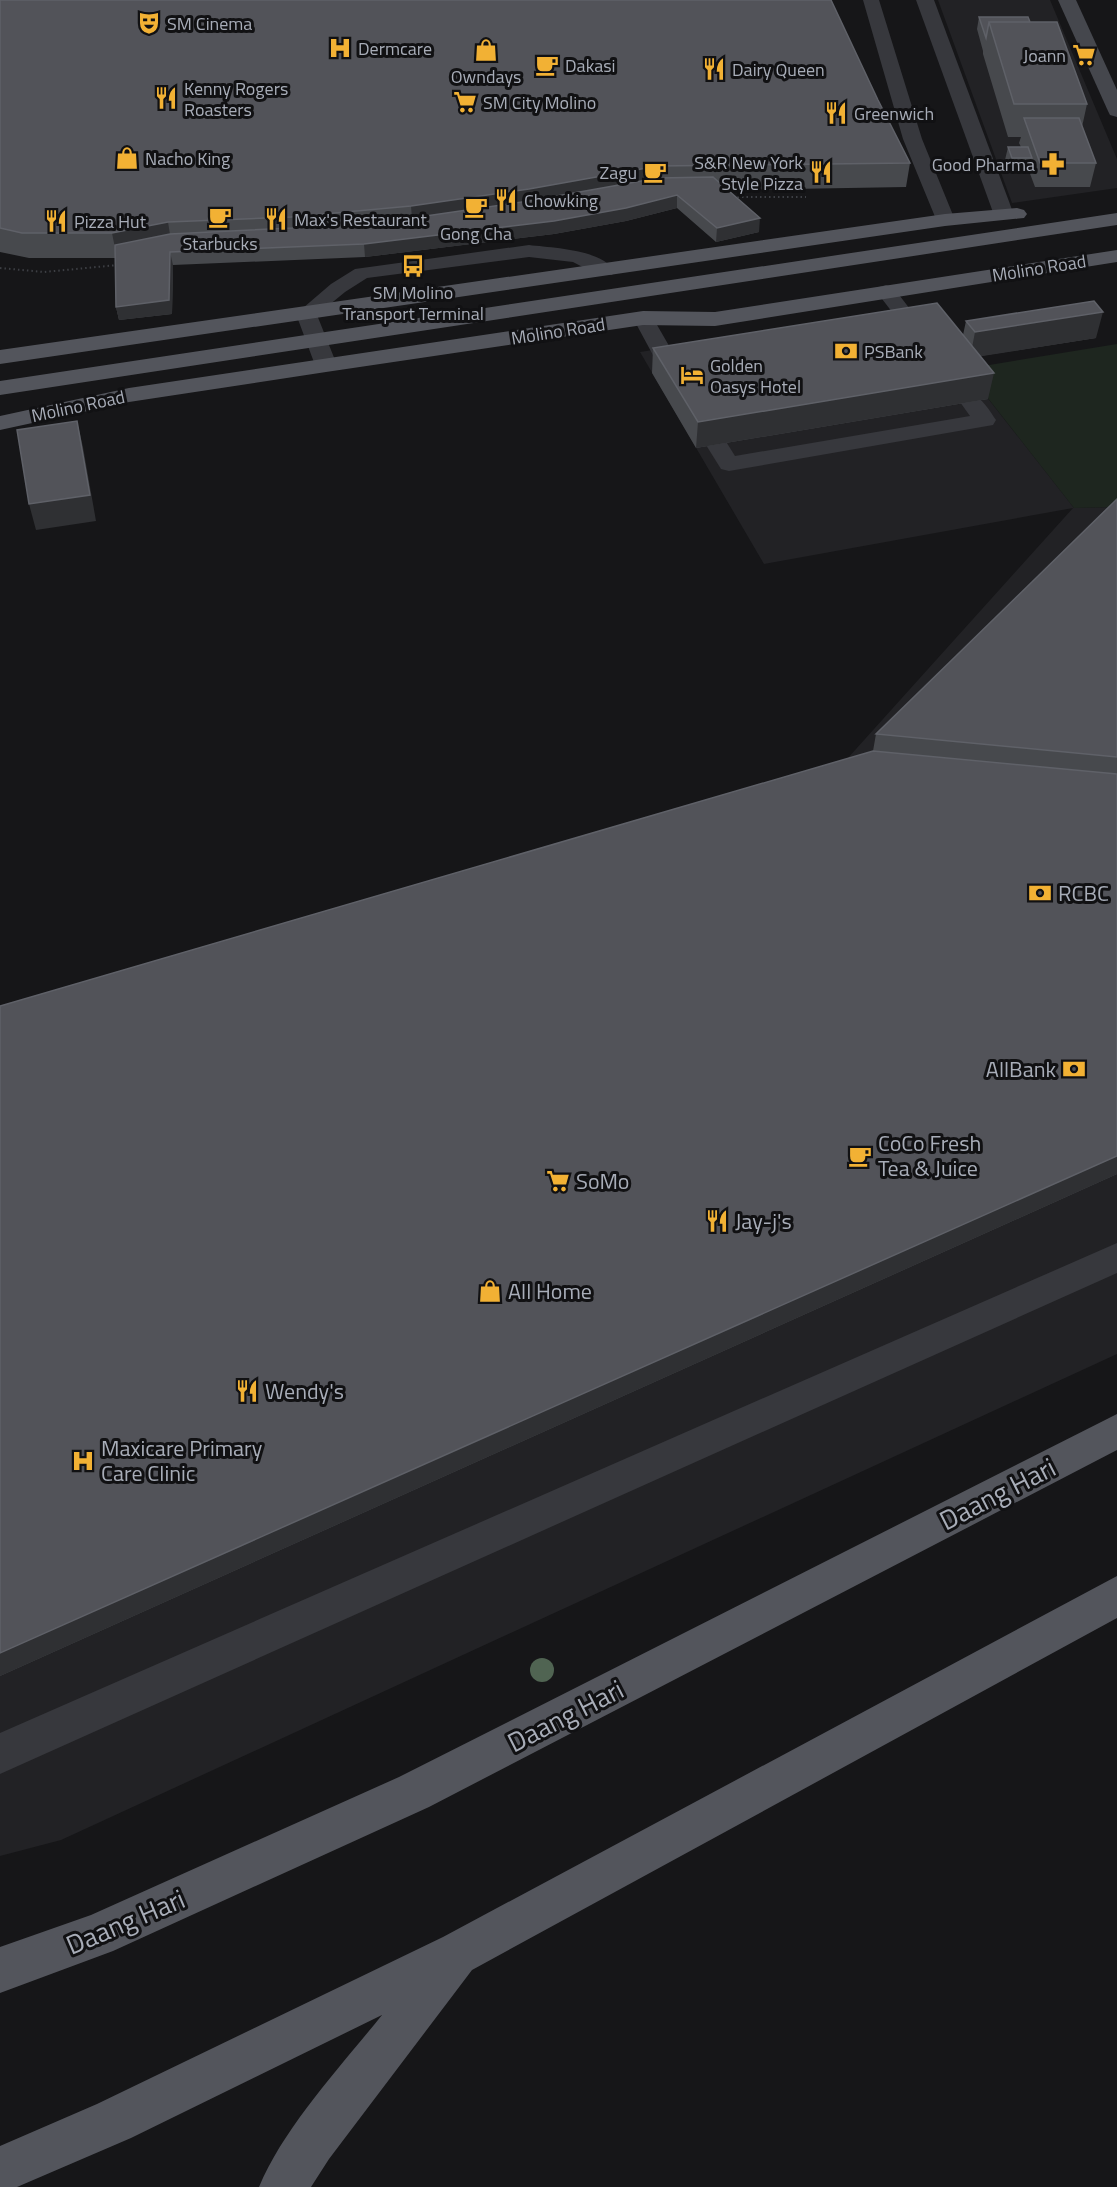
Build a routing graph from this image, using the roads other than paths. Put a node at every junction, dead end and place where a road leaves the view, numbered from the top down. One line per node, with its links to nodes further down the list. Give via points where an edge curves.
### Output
1 (871, 0): 8 (lane, via 899,101 929,187)
2 (925, 0): 6 (street)
3 (1067, 0): 4 (street)
4 (1117, 111)
5 (1117, 203): 6 (main road)
6 (1004, 215): 8 (main road)
7 (1117, 219): 19 (main road, Molino Road)
8 (945, 220): 11 (main road)
9 (1117, 234): 21 (main road, Molino Road)
10 (1117, 256): 12 (main road, Molino Road)
11 (604, 271): 13 (main road); 13 (lane, via 578,257 529,251 362,273)
12 (886, 291): 14 (main road, Molino Road, via 715,319); 15 (lane)
13 (306, 314): 16 (main road); 17 (lane)
14 (644, 318): 17 (main road, Molino Road); 18 (lane)
15 (916, 330)
16 (0, 357)
17 (326, 365): 22 (main road, Molino Road, via 129,395)
18 (672, 370)
19 (0, 388)
20 (971, 402): 23 (lane, via 985,420 729,464)
21 (0, 406)
22 (0, 423)
23 (717, 445)
24 (1117, 1257): 27 (lane)
25 (1117, 1431): 29 (main road, Daang Hari, via 414,1792 97,1935)
26 (1117, 1596): 28 (main road)
27 (0, 1754)
28 (459, 1953): 30 (main road, via 114,2121); 31 (main road, via 312,2142)
29 (0, 1970)
30 (8, 2166)
31 (283, 2187)

